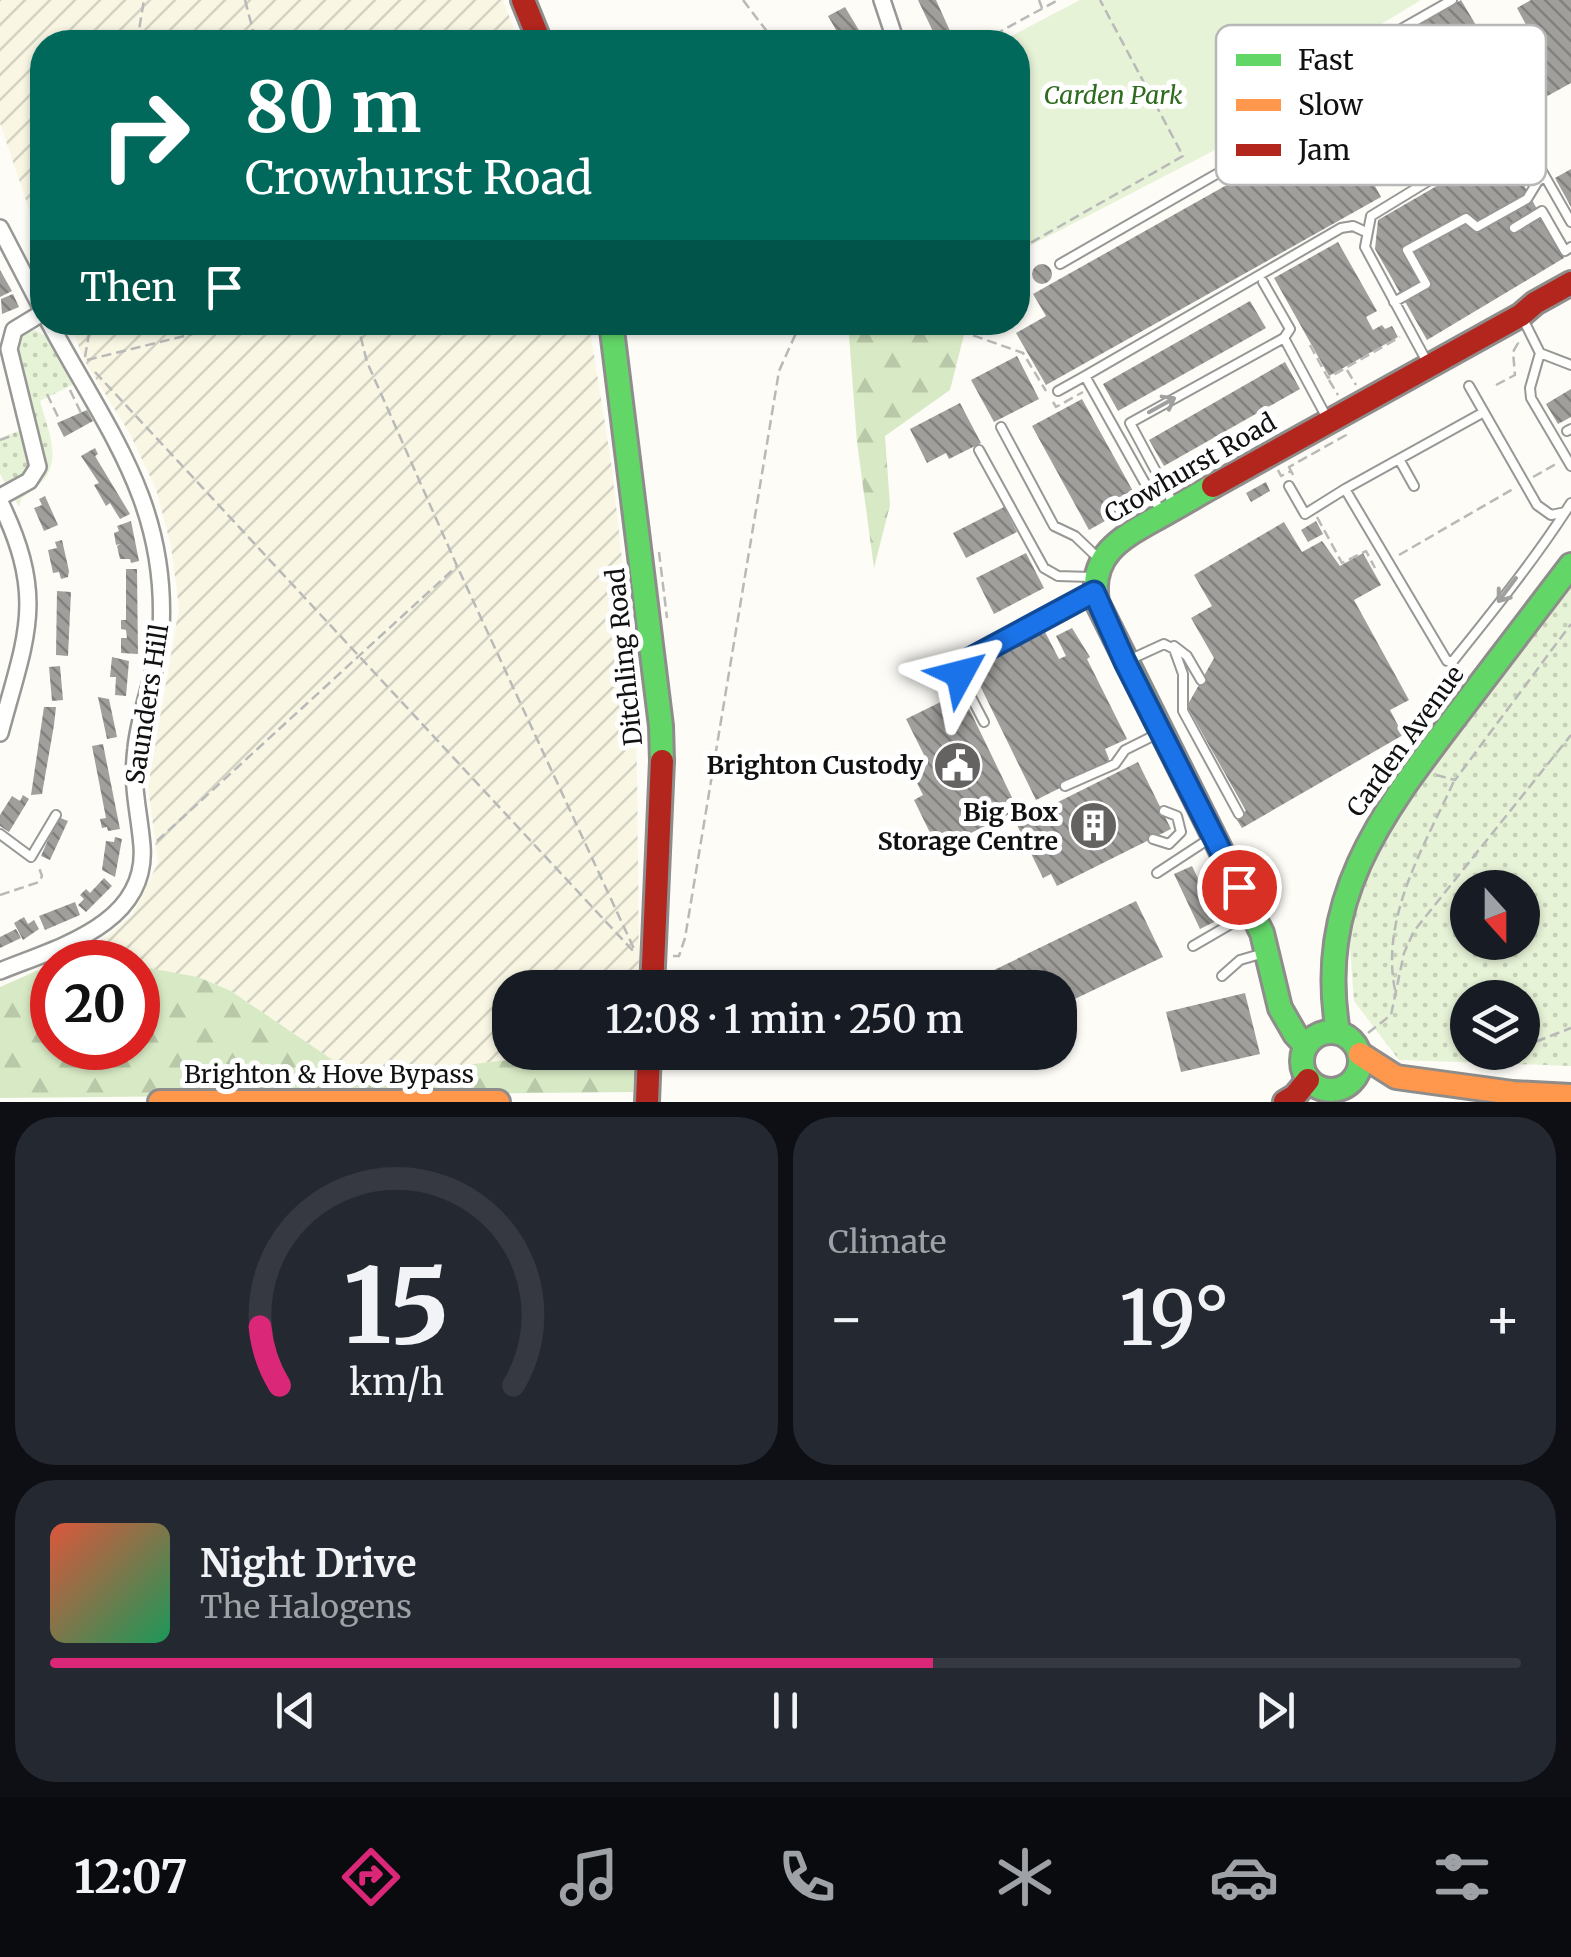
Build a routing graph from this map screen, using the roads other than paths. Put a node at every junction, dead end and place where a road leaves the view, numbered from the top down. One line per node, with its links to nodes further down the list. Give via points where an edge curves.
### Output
1 (523, 0): 5 (main road)
2 (882, 0): 6 (street)
3 (1452, 0): 4 (lane)
4 (1408, 25)
5 (535, 30)
6 (892, 30)
7 (1216, 174): 16 (lane)
8 (1546, 177): 11 (lane)
9 (1422, 185): 14 (lane, via 1371,216)
10 (1535, 185): 20 (lane, via 1527,198 1477,226 1466,218 1407,250 1426,284)
11 (1571, 222)
12 (0, 228): 19 (street)
13 (1514, 228): 15 (lane, via 1542,211 1565,251)
14 (1366, 232): 20 (lane, via 1365,247); 29 (lane, via 1341,228)
15 (1571, 247)
16 (1060, 264)
17 (1264, 282): 25 (lane, via 1290,330)
18 (1571, 283): 21 (main road, Crowhurst Road)
19 (30, 287)
20 (1394, 302): 27 (lane)
21 (1521, 315): 26 (lane); 27 (main road, Crowhurst Road)
22 (30, 319): 41 (street, via 14,330 9,349 38,468)
23 (57, 335): 65 (street, Saunders Hill, via 143,494 158,557 159,644 133,768 142,846 134,888 105,924)
24 (613, 335): 64 (main road, Ditchling Road, via 661,726)
25 (1284, 338): 32 (lane); 43 (lane, one-way to 25, via 1130,423)
26 (1540, 353): 28 (lane); 37 (lane, via 1530,394)
27 (1429, 364): 32 (main road, Crowhurst Road)
28 (1571, 364)
29 (1086, 376): 31 (lane); 43 (lane)
30 (1469, 386): 33 (lane)
31 (1058, 391)
32 (1335, 410): 43 (main road, Crowhurst Road)
33 (1484, 412): 36 (lane); 44 (lane, via 1544,512)
34 (1001, 427): 46 (lane, via 1054,526 1075,536)
35 (979, 450): 46 (lane, via 1044,568 1064,578)
36 (1398, 459): 39 (lane); 40 (lane)
37 (1569, 462)
38 (1293, 484): 40 (lane, via 1304,514)
39 (1414, 486)
40 (1346, 489): 44 (lane, one-way to 40, via 1447,661)
41 (0, 500): 52 (street, via 22,553 30,599)
42 (1571, 503): 44 (lane)
43 (1168, 511): 46 (main road, Crowhurst Road, via 1112,544)
44 (1565, 512)
45 (1571, 564): 67 (main road, Carden Avenue, via 1376,823 1348,879 1336,937 1334,997)
46 (1097, 576): 48 (main road); 50 (lane, via 961,664)
47 (1170, 644): 48 (lane); 49 (lane, via 1187,656); 55 (lane, via 1183,674 1183,711)
48 (1125, 662): 51 (main road)
49 (1201, 680)
50 (984, 722)
51 (1160, 732): 53 (lane, via 1125,750 1115,764); 58 (main road)
52 (0, 733)
53 (1065, 786)
54 (1164, 811): 59 (lane, via 1178,816 1181,832 1169,844)
55 (1239, 814)
56 (56, 815): 57 (lane, via 30,857)
57 (0, 834)
58 (1213, 836): 60 (lane); 61 (main road)
59 (1154, 839)
60 (1157, 872)
61 (1252, 912): 62 (lane); 63 (main road)
62 (1194, 946)
63 (1268, 952): 66 (lane, via 1240,960); 68 (main road, via 1282,1018)
64 (653, 970)
65 (0, 972)
66 (1222, 976)
67 (1351, 1043): 68 (main road, via 1319,1034); 71 (main road, via 1361,1064); 72 (main road, via 1396,1077)
68 (1306, 1046): 70 (main road, via 1302,1064)
69 (648, 1070): 75 (main road)
70 (1308, 1080): 71 (main road); 76 (main road)
71 (1336, 1096)
72 (1571, 1096)
73 (160, 1102): 74 (main road, Brighton & Hove Bypass)
74 (498, 1102)
75 (647, 1102)
76 (1285, 1102)

